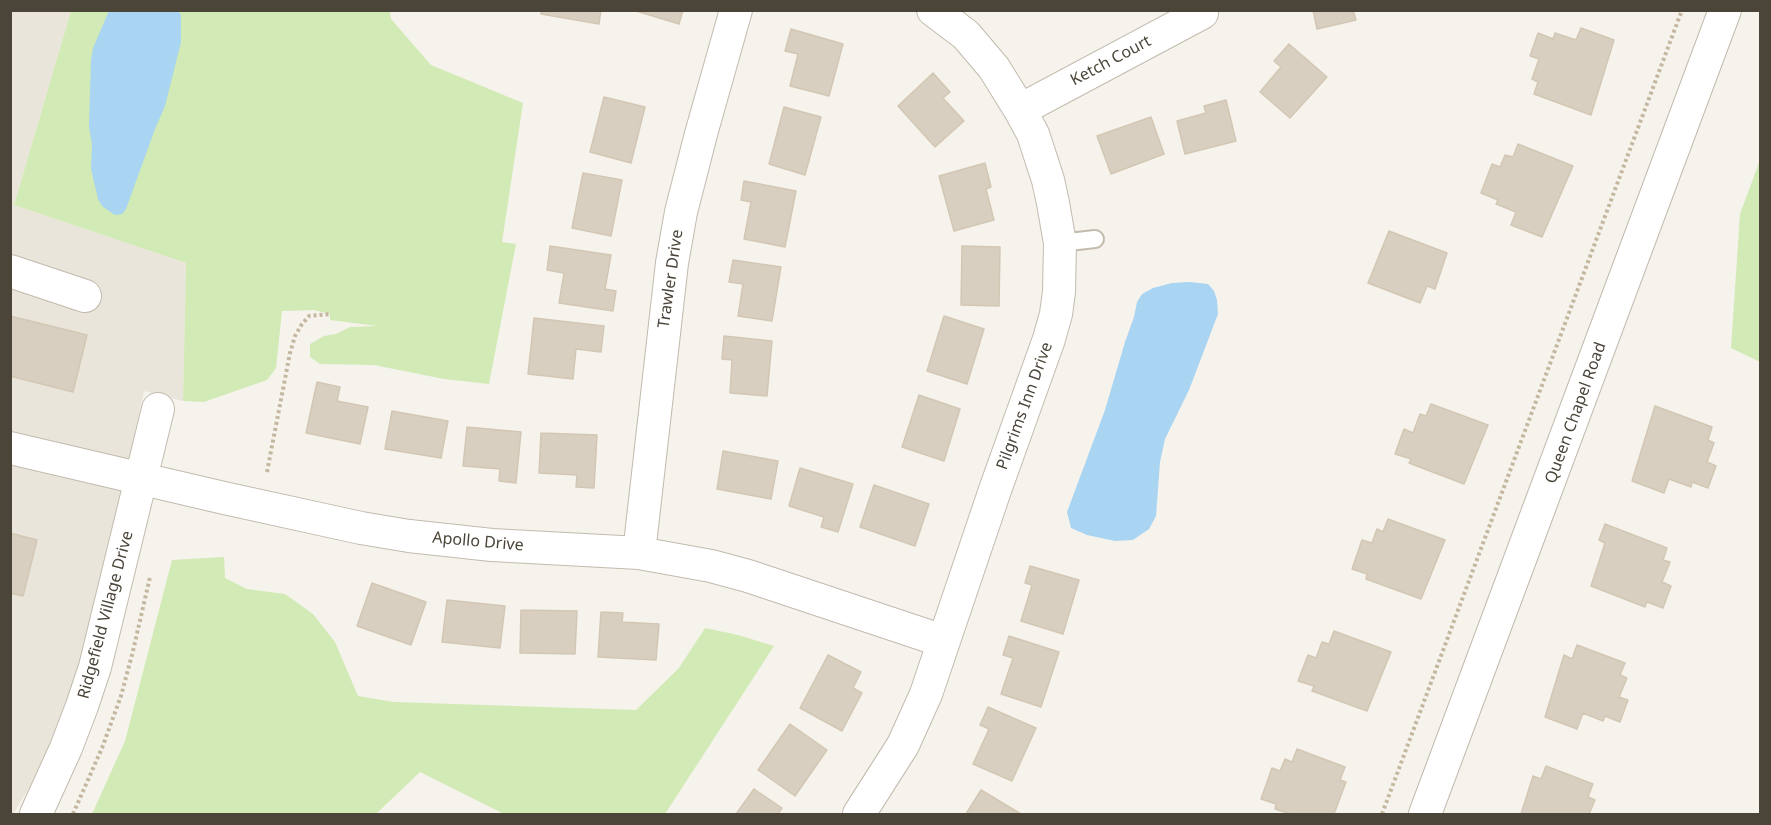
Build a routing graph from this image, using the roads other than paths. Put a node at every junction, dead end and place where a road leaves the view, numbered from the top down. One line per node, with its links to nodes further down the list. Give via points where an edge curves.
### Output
1 (736, 10): 13 (street, Trawler Drive, via 698,145 672,262)
2 (933, 10): 5 (street, Pilgrims Inn Drive, via 981,52)
3 (1725, 10): 17 (street, Queen Chapel Road)
4 (1202, 13): 5 (street, Ketch Court)
5 (1020, 110): 7 (street, Pilgrims Inn Drive, via 1033,134 1048,180)
6 (1095, 239): 7 (lane)
7 (1060, 243): 14 (street, Pilgrims Inn Drive, via 1059,292 1049,339)
8 (10, 272): 9 (street)
9 (85, 296)
10 (158, 409): 12 (street, Ridgefield Village Drive)
11 (10, 448): 12 (street, Apollo Drive)
12 (141, 478): 13 (street, Apollo Drive, via 409,536); 15 (street, Ridgefield Village Drive, via 92,677)
13 (639, 553): 14 (street, Apollo Drive, via 748,576)
14 (943, 641): 16 (street, Pilgrims Inn Drive, via 912,728)
15 (36, 814)
16 (859, 814)
17 (1425, 814)

